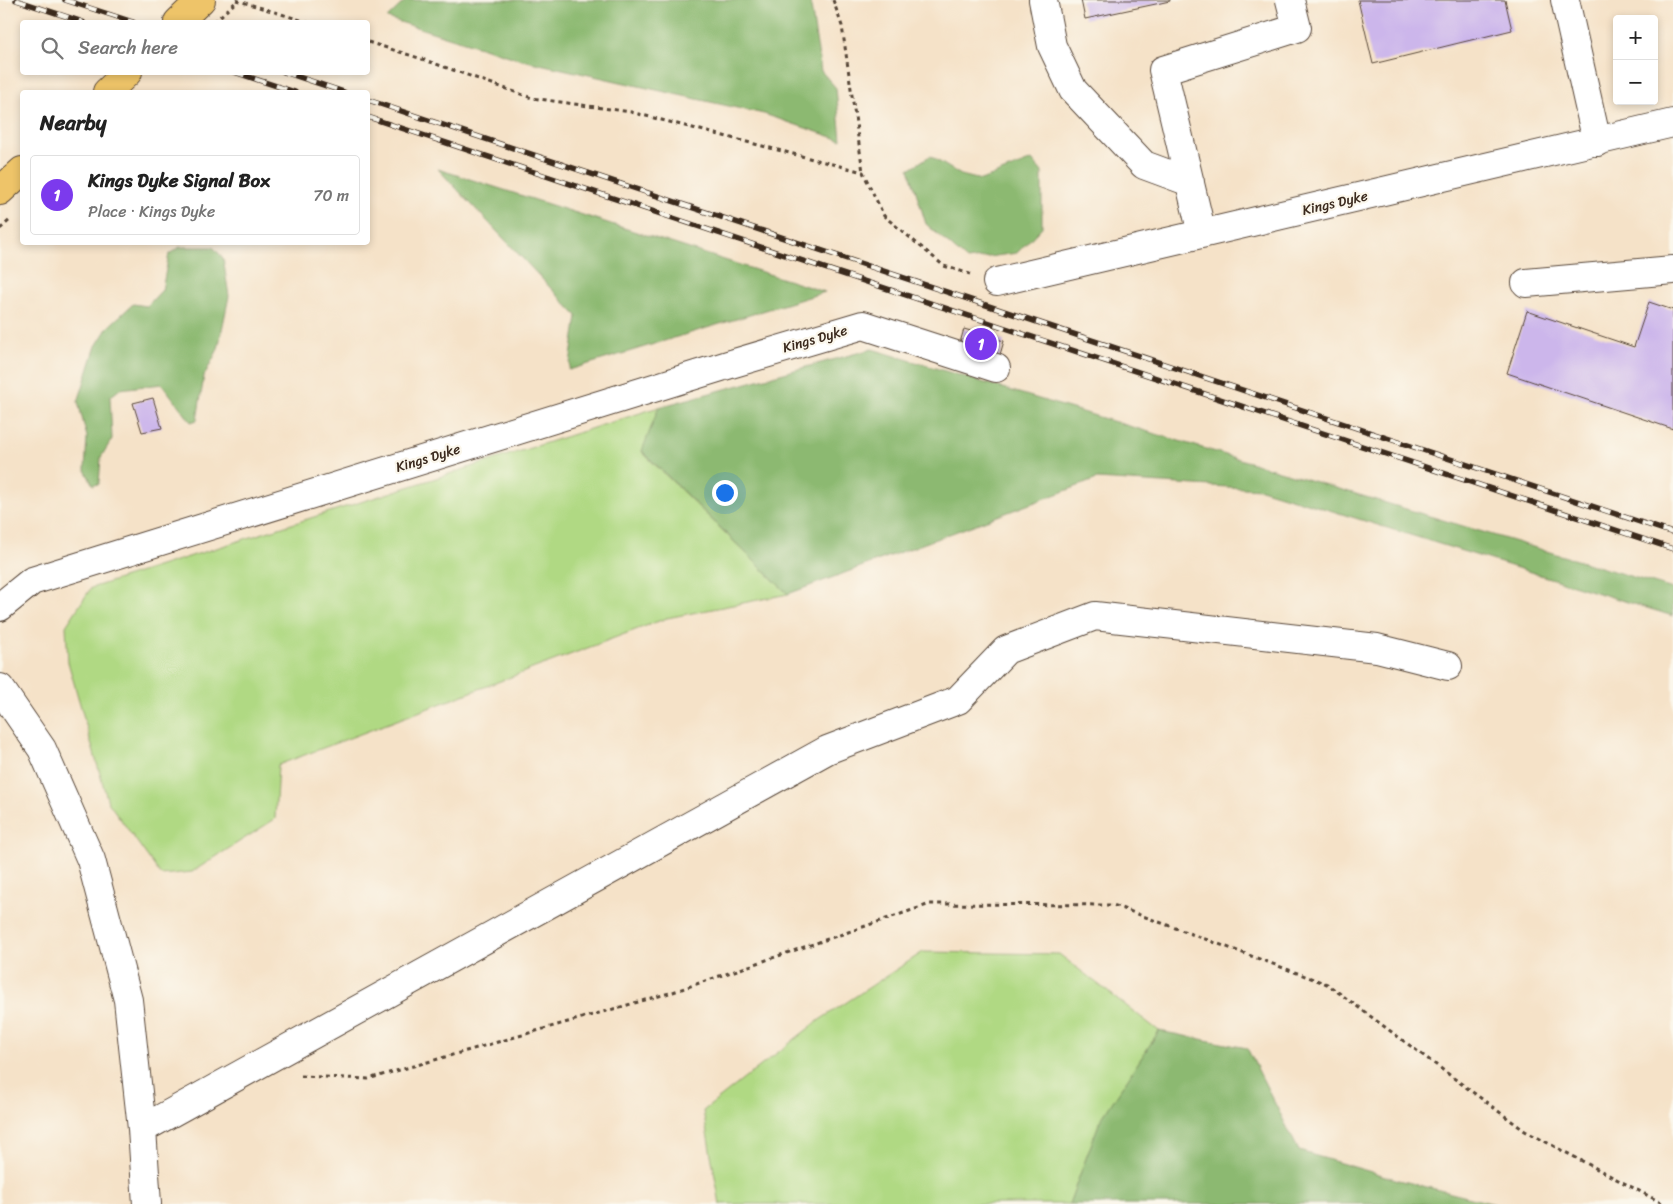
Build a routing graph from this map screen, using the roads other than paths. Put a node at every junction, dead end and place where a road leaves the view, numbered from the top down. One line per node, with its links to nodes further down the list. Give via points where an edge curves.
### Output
1 (201, 0): 5 (main road)
2 (1043, 0): 11 (street, via 1052,46 1073,90 1144,165)
3 (1290, 0): 11 (street, via 1296,28 1163,70)
4 (1565, 0): 9 (street)
5 (180, 20)
6 (125, 75): 7 (main road)
7 (110, 90)
8 (1673, 123): 9 (street, Kings Dyke)
9 (1596, 142): 13 (street, Kings Dyke)
10 (20, 173): 12 (main road)
11 (1190, 182): 13 (street)
12 (0, 191)
13 (1202, 234): 15 (street, Kings Dyke)
14 (1673, 270): 16 (street)
15 (997, 282)
16 (1526, 283)
17 (996, 368): 18 (street, Kings Dyke, via 863,325 32,582)
18 (0, 607)
19 (1448, 666): 21 (street, via 1377,648 1095,616 1006,650 958,700 827,750)
20 (0, 688): 21 (street, via 42,749 91,860 128,1000)
21 (142, 1129): 22 (street)
22 (147, 1204)

